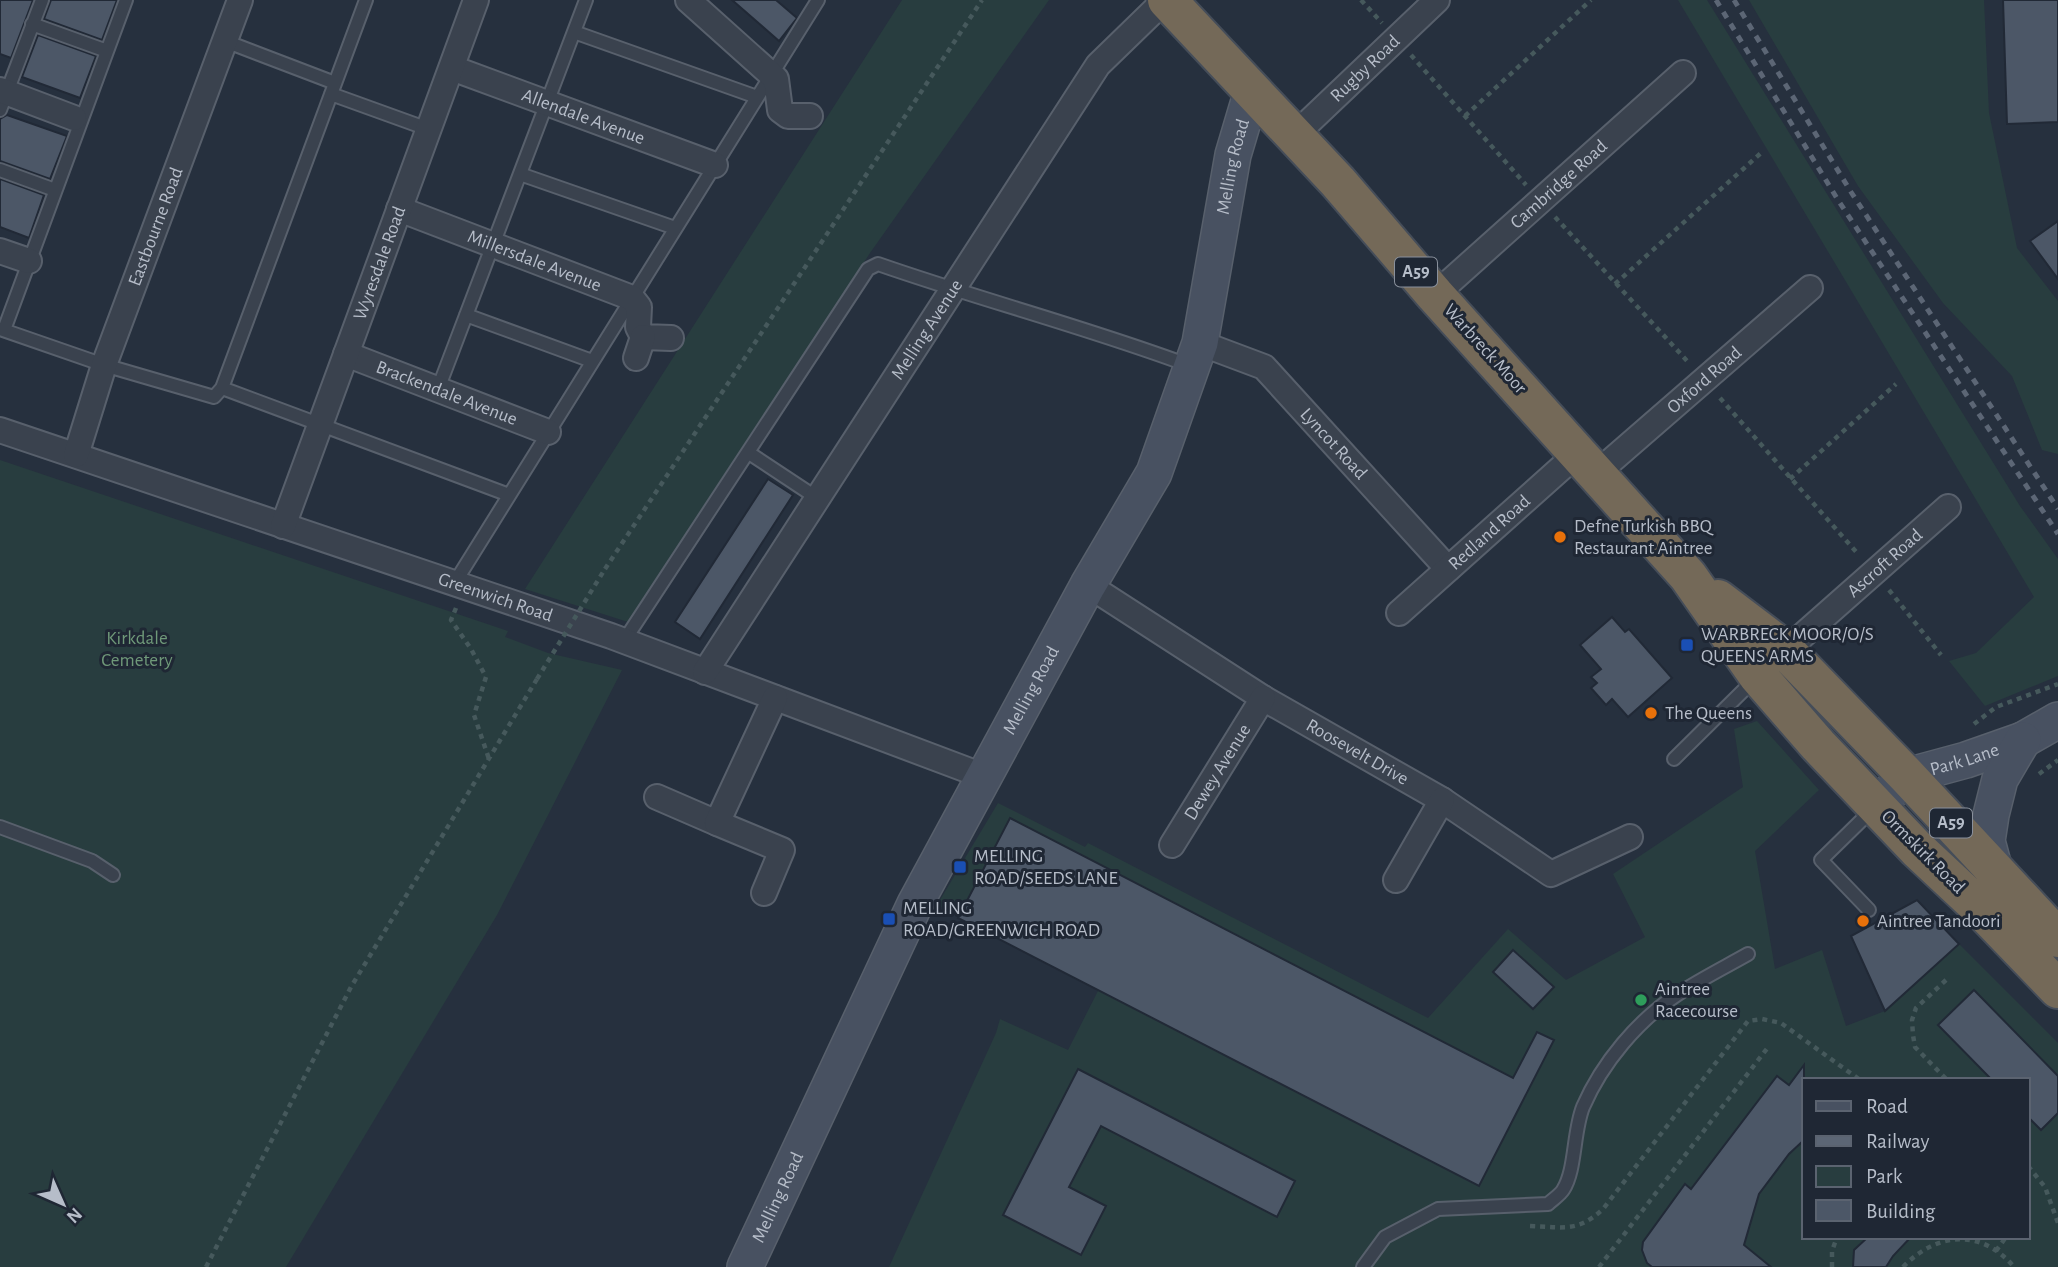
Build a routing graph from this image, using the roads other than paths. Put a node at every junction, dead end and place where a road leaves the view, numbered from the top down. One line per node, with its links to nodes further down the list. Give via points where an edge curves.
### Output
1 (42, 0): 11 (lane)
2 (126, 0): 14 (lane)
3 (240, 0): 13 (street, Eastbourne Road)
4 (366, 0): 18 (lane)
5 (476, 0): 15 (street, Wyresdale Road)
6 (586, 0): 12 (lane)
7 (688, 0): 17 (street)
8 (1166, 0): 19 (highway, Warbreck Moor / A59); 37 (street, Melling Avenue, via 1098,65)
9 (1437, 0): 26 (street, Rugby Road)
10 (814, 2): 17 (lane)
11 (32, 24): 14 (lane); 21 (lane)
12 (574, 32): 20 (lane); 22 (lane)
13 (225, 41): 18 (lane); 46 (street, Eastbourne Road)
14 (107, 51): 30 (lane)
15 (452, 68): 22 (street, Allendale Avenue); 25 (street, Wyresdale Road)
16 (1683, 73): 38 (street, Cambridge Road)
17 (772, 74): 20 (lane); 23 (street, via 776,79 776,121)
18 (333, 88): 25 (lane); 47 (lane)
19 (1252, 91): 26 (highway, Warbreck Moor / A59); 44 (street, Melling Road, via 1233,155)
20 (757, 97): 27 (lane)
21 (2, 98): 24 (street)
22 (547, 103): 27 (street, Allendale Avenue); 29 (lane)
23 (810, 116)
24 (74, 118)
25 (428, 129): 31 (street, Wyresdale Road)
26 (1294, 136): 38 (highway, Warbreck Moor / A59)
27 (715, 165): 32 (lane)
28 (0, 170): 30 (lane)
29 (520, 174): 32 (lane); 33 (lane)
30 (55, 190): 35 (lane)
31 (399, 209): 33 (street, Millersdale Avenue); 43 (street, Wyresdale Road)
32 (675, 228): 39 (lane)
33 (492, 245): 39 (street, Millersdale Avenue); 40 (lane)
34 (0, 251): 35 (street)
35 (29, 261): 41 (lane)
36 (1810, 288): 54 (street, Oxford Road, via 1705,380)
37 (951, 289): 44 (lane, via 1126,342); 52 (lane, via 878,264 868,269); 56 (street, Melling Avenue)
38 (1435, 295): 54 (highway, Warbreck Moor / A59)
39 (632, 298): 42 (street, via 639,307 639,348); 45 (lane)
40 (466, 315): 45 (lane); 48 (lane)
41 (2, 330): 46 (lane)
42 (671, 338)
43 (346, 354): 48 (street, Brackendale Avenue); 49 (street, Wyresdale Road)
44 (1196, 355): 59 (street, Lyncot Road, via 1264,367); 60 (street, Melling Road, via 1154,473)
45 (592, 361): 51 (lane)
46 (104, 365): 47 (lane, via 214,397); 53 (street, Eastbourne Road)
47 (222, 388): 49 (lane)
48 (438, 389): 51 (street, Brackendale Avenue)
49 (320, 426): 55 (lane); 58 (street, Wyresdale Road)
50 (0, 430): 53 (street, Greenwich Road)
51 (548, 432): 55 (lane)
52 (749, 453): 56 (lane); 63 (lane)
53 (76, 455): 58 (street, Greenwich Road)
54 (1588, 463): 59 (street, Redland Road, via 1511,513); 64 (highway, Warbreck Moor / A59)
55 (509, 495): 61 (lane)
56 (817, 498): 65 (street, Melling Avenue)
57 (1948, 507): 64 (street, Ascroft Road)
58 (283, 526): 61 (street, Greenwich Road)
59 (1448, 569): 62 (street, Redland Road)
60 (1088, 585): 67 (street, Roosevelt Drive); 72 (street, Melling Road)
61 (460, 586): 63 (street, Greenwich Road)
62 (1399, 613)
63 (624, 641): 65 (street, Greenwich Road)
64 (1772, 663): 70 (lane); 71 (highway, Warbreck Moor / A59); 75 (highway, Warbreck Moor / A59, via 1818,744)
65 (705, 672): 66 (street, Greenwich Road)
66 (775, 698): 72 (street, Greenwich Road); 76 (street)
67 (1263, 698): 74 (street, Roosevelt Drive); 79 (street, Dewey Avenue)
68 (2058, 720): 69 (street, Park Lane)
69 (2024, 740): 71 (street, Park Lane); 80 (street, via 2000,779 1991,815 1987,841)
70 (1674, 759)
71 (1907, 776): 75 (street, Park Lane); 80 (highway, Ormskirk Road / A59)
72 (986, 777): 88 (street, Melling Road, via 915,904)
73 (657, 797): 76 (street)
74 (1442, 800): 78 (street, Roosevelt Drive, via 1551,874); 82 (street)
75 (1876, 806): 84 (lane, via 1821,860); 87 (highway, Ormskirk Road / A59)
76 (717, 823): 83 (street, via 782,850)
77 (0, 827): 81 (lane, via 92,861)
78 (1630, 837)
79 (1172, 845)
80 (1995, 871): 85 (highway, Ormskirk Road / A59)
81 (113, 874)
82 (1396, 880)
83 (764, 893)
84 (1869, 910)
85 (2058, 938)
86 (1748, 954): 89 (lane, via 1677,995 1650,1016 1611,1059 1583,1108 1563,1190 1548,1204 1438,1209 1385,1237)
87 (2058, 989)
88 (745, 1267)
89 (1363, 1267)

